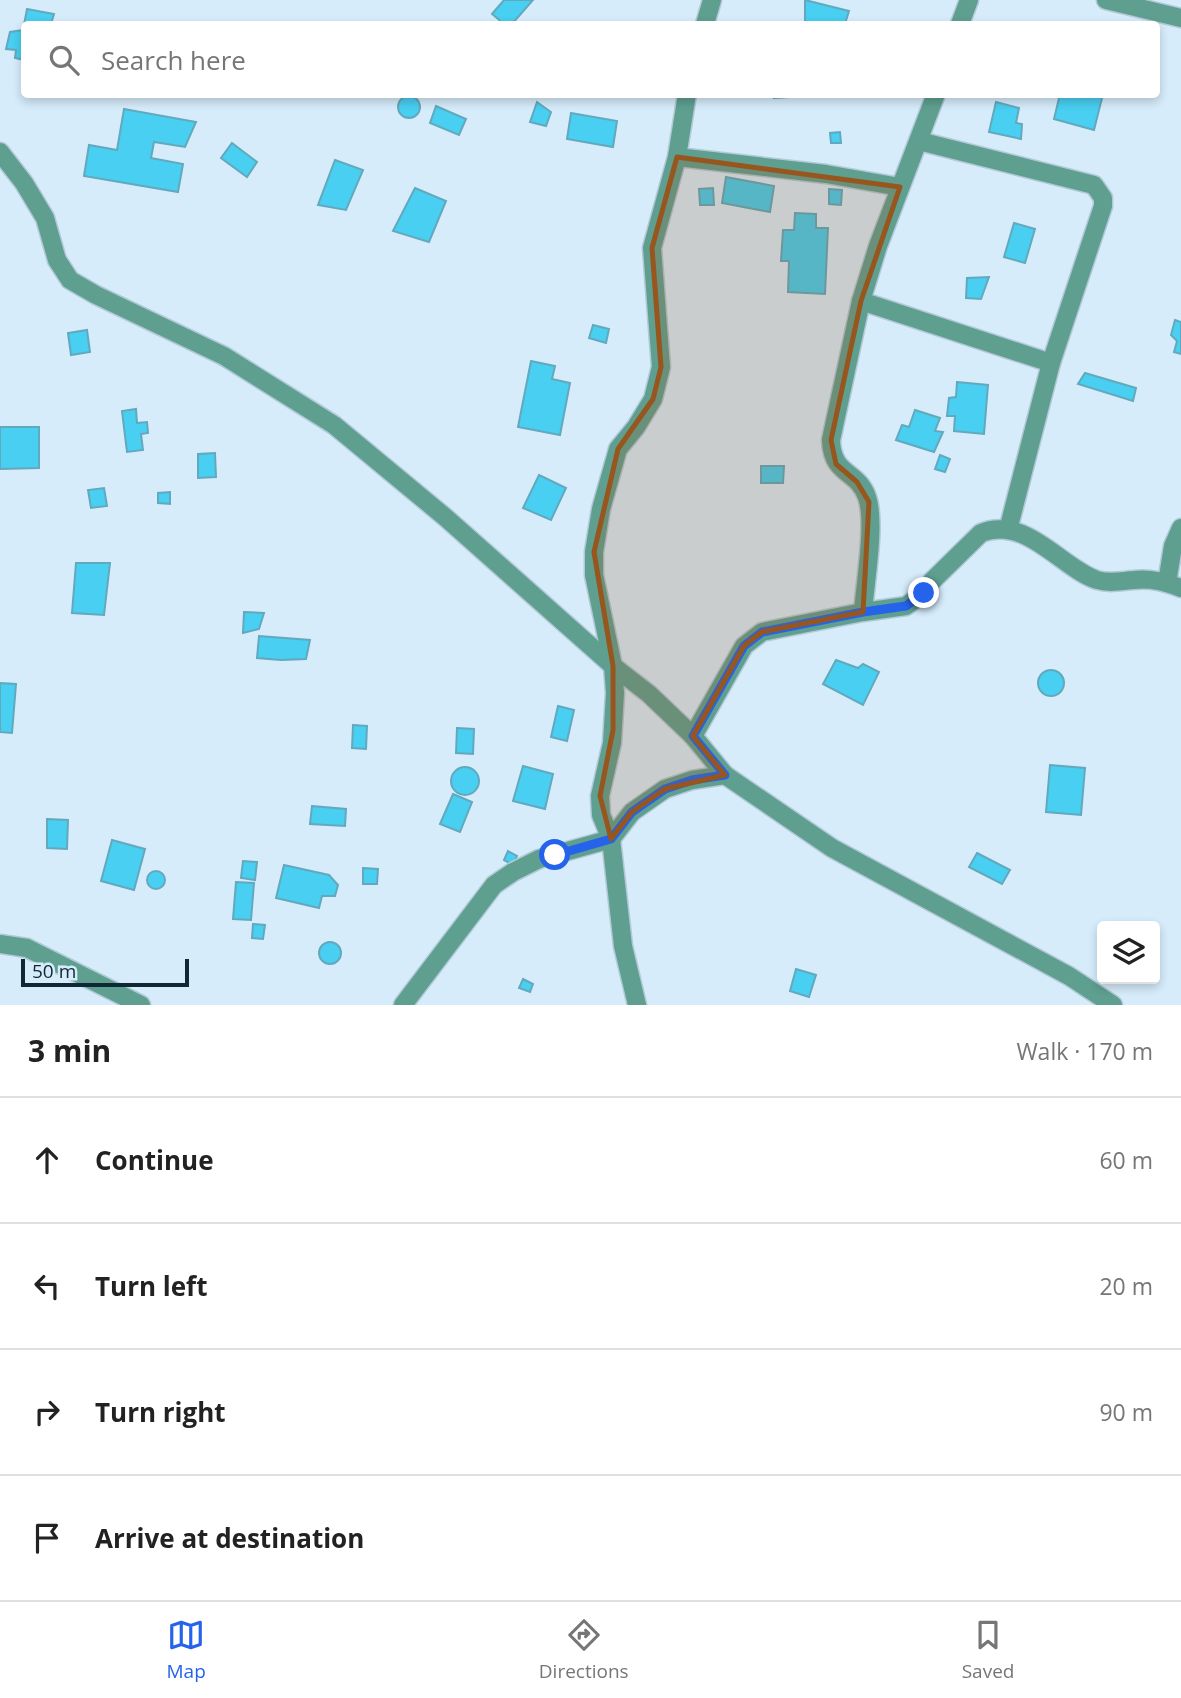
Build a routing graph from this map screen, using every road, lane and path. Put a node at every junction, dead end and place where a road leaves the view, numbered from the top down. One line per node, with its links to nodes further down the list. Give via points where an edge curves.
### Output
1 (712, 0): 5 (street)
2 (969, 0): 6 (street)
3 (1106, 0): 4 (street)
4 (1181, 18)
5 (706, 21)
6 (961, 21)
7 (686, 98): 11 (street)
8 (935, 98): 9 (street)
9 (919, 141): 12 (street); 14 (street, via 1100,190 1103,206)
10 (0, 152): 19 (street, via 45,218 57,260 70,280 224,356 334,425)
11 (677, 157): 12 (street); 19 (street, via 652,247 661,367 653,399 618,449 594,552 594,575)
12 (900, 187): 13 (street)
13 (861, 301): 14 (street); 18 (street, via 831,451 836,464 858,481 869,502)
14 (1051, 363): 16 (street)
15 (1181, 528): 17 (street, via 1173,546)
16 (1008, 530): 17 (street, via 1048,547 1095,580 1160,580); 18 (street, via 982,533 906,606)
17 (1174, 586)
18 (863, 612): 20 (street, via 762,632 751,639)
19 (613, 666): 20 (street); 22 (street, via 613,730 600,796 601,815)
20 (693, 736): 21 (street)
21 (725, 775): 22 (street, via 665,789 632,812); 27 (street, via 832,848 1069,976)
22 (611, 839): 25 (street, via 538,859 494,885); 26 (street, via 623,946)
23 (0, 944): 24 (street, via 27,948)
24 (141, 1005)
25 (403, 1005)
26 (637, 1005)
27 (1113, 1005)

